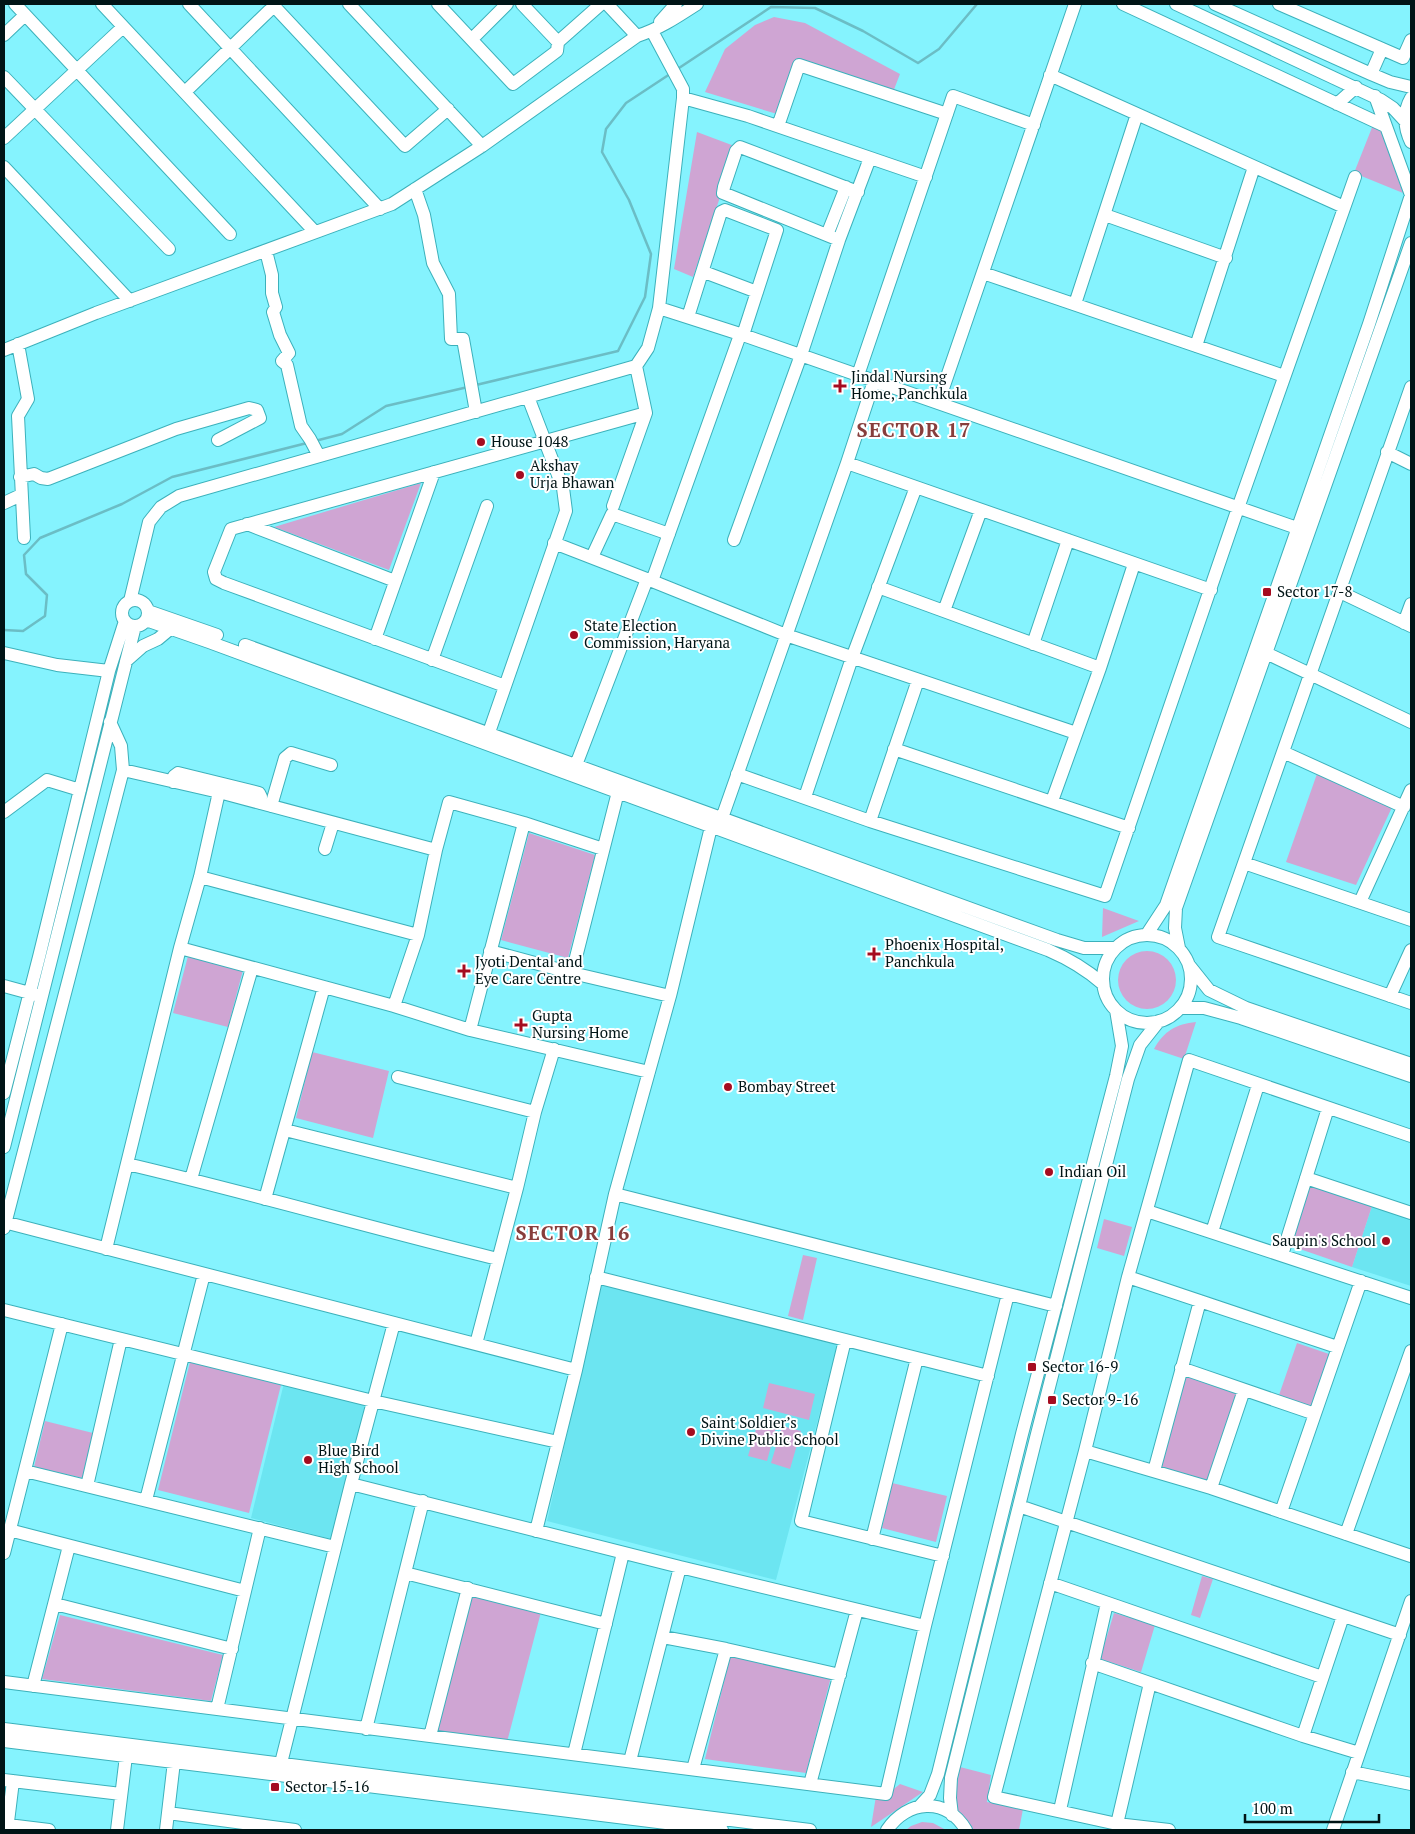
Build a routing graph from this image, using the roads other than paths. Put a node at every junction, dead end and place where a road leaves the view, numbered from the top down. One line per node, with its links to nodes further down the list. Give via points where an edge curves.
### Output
1 (14, 4): 18 (street)
2 (102, 4): 19 (street)
3 (189, 4): 26 (street)
4 (274, 4): 26 (street); 40 (street, via 405,146)
5 (349, 4): 40 (street)
6 (438, 4): 23 (street)
7 (507, 4): 23 (street)
8 (522, 4): 25 (street)
9 (601, 4): 25 (street)
10 (607, 4): 22 (street)
11 (676, 4): 20 (street)
12 (697, 4): 20 (street)
13 (1075, 4): 30 (street)
14 (1122, 4): 38 (street)
15 (1176, 4): 32 (street)
16 (1214, 4): 29 (street)
17 (1280, 4): 27 (street)
18 (24, 14): 21 (street); 28 (street)
19 (123, 27): 28 (street); 34 (street)
20 (652, 31): 22 (street); 36 (street, via 684,89)
21 (4, 35)
22 (637, 36): 49 (street)
23 (473, 40): 25 (street, via 513,84 557,51)
24 (1411, 40): 27 (street, via 1403,58)
25 (558, 42)
26 (231, 48): 34 (street); 59 (street)
27 (1382, 49): 29 (street)
28 (76, 70): 39 (street); 62 (street)
29 (1371, 74): 33 (street)
30 (1050, 75): 42 (street); 44 (street)
31 (4, 77): 39 (street)
32 (1356, 87): 35 (street); 38 (street)
33 (1411, 87)
34 (185, 92): 61 (street)
35 (1375, 96): 43 (street); 46 (street)
36 (683, 98): 45 (street); 75 (street)
37 (1411, 98): 43 (street)
38 (1337, 104): 46 (street)
39 (35, 109): 47 (street); 65 (street)
40 (448, 109): 49 (street)
41 (947, 114): 44 (street, via 953,96); 45 (street, via 799,65); 53 (street)
42 (1137, 114): 52 (street); 60 (street)
43 (1405, 120): 48 (street)
44 (1034, 124): 70 (street)
45 (778, 126): 50 (street)
46 (1385, 126): 57 (street)
47 (4, 138)
48 (1411, 142)
49 (482, 146): 55 (street)
50 (870, 158): 53 (street); 56 (street)
51 (4, 167): 73 (street)
52 (1254, 167): 58 (street); 68 (street)
53 (926, 177): 83 (street)
54 (1355, 177): 58 (street)
55 (415, 189): 59 (street); 89 (street, via 434,262 449,294 451,339 463,339)
56 (852, 189): 63 (street); 63 (street, via 740,147 736,151 723,193)
57 (1411, 195): 107 (street)
58 (1344, 207): 84 (street)
59 (380, 209): 61 (street)
60 (1105, 215): 68 (street); 74 (street)
61 (315, 232): 66 (street)
62 (230, 234)
63 (833, 238): 71 (street)
64 (1411, 244): 131 (street)
65 (169, 249)
66 (266, 250): 73 (street); 94 (street, via 276,308 273,312 289,353 282,361 287,366 301,426)
67 (826, 254): 71 (street, via 816,283)
68 (1226, 258): 79 (street)
69 (704, 272): 72 (street); 72 (street, via 723,210 776,228); 76 (street)
70 (983, 272): 74 (street); 88 (street)
71 (823, 288): 81 (street)
72 (757, 292): 77 (street)
73 (130, 301): 78 (street)
74 (1075, 304): 79 (street)
75 (659, 308): 76 (street); 82 (street, via 648,348)
76 (688, 318): 77 (street)
77 (742, 335): 81 (street); 108 (street)
78 (18, 344): 80 (street); 98 (street, via 28,399 18,416)
79 (1196, 346): 84 (street)
80 (4, 350)
81 (801, 355): 83 (street); 110 (street)
82 (636, 366): 87 (street); 90 (street)
83 (858, 375): 85 (street)
84 (1284, 376): 104 (street)
85 (874, 381): 88 (street); 95 (street)
86 (1411, 387): 93 (street)
87 (528, 397): 89 (street); 92 (street)
88 (938, 403): 104 (street)
89 (476, 412): 94 (street)
90 (646, 413): 92 (street); 103 (street)
91 (218, 440): 98 (street, via 260,418 257,410 249,408 176,429 48,479 34,474)
92 (545, 441): 97 (street); 112 (street, via 563,488 566,510)
93 (1387, 452): 96 (street); 119 (street)
94 (319, 456): 120 (street, via 179,496 161,507 149,522)
95 (847, 463): 99 (street); 127 (street)
96 (1411, 464)
97 (434, 472): 106 (street); 116 (street)
98 (20, 476): 100 (street)
99 (916, 487): 105 (street); 117 (street)
100 (21, 495): 101 (street); 109 (street)
101 (4, 503)
102 (487, 506): 133 (street)
103 (613, 506)
104 (1238, 508): 107 (street); 118 (street)
105 (981, 510): 111 (street); 122 (street)
106 (247, 524): 116 (street); 128 (street, via 231,529 214,572 216,579)
107 (1297, 528): 173 (street, via 1166,905)
108 (669, 534): 113 (street, via 611,514); 115 (street)
109 (24, 538)
110 (734, 540)
111 (1068, 540): 114 (street); 129 (street)
112 (554, 543): 113 (street); 139 (street)
113 (592, 558): 115 (street)
114 (1134, 564): 118 (street); 135 (street)
115 (650, 580): 127 (street); 147 (street)
116 (396, 581): 128 (street)
117 (878, 587): 122 (street); 132 (street)
118 (1211, 590): 165 (street)
119 (1340, 592): 125 (street); 137 (street)
120 (130, 600): 123 (street, via 142,601); 124 (street, via 122,611)
121 (1411, 604): 125 (street)
122 (944, 611): 129 (street)
123 (147, 616): 124 (street, via 142,625); 126 (street); 143 (street)
124 (130, 624): 134 (street); 136 (street)
125 (1408, 625)
126 (170, 629): 134 (street, via 142,646); 143 (street)
127 (786, 635): 132 (street); 149 (street)
128 (375, 639): 133 (street)
129 (1033, 644): 135 (street)
130 (4, 652): 136 (street)
131 (1266, 653): 137 (street); 177 (street, via 1176,908)
132 (852, 658): 138 (street); 155 (street)
133 (432, 660): 139 (street)
134 (125, 662): 140 (street)
135 (1100, 668): 142 (street)
136 (109, 671): 152 (street)
137 (1311, 674): 141 (street); 145 (street)
138 (918, 680): 142 (street); 144 (street)
139 (505, 686): 143 (street)
140 (110, 722): 148 (street, via 121,746); 186 (street)
141 (1411, 722)
142 (1076, 733): 156 (street)
143 (487, 738): 147 (street); 151 (street)
144 (894, 749): 156 (street); 161 (street)
145 (1283, 752): 158 (street); 169 (street)
146 (330, 765): 157 (street, via 291,753 287,755)
147 (576, 765): 151 (street)
148 (123, 770): 150 (street); 215 (street)
149 (738, 774): 155 (street); 160 (street)
150 (173, 782): 154 (street); 157 (street, via 178,773 259,793)
151 (619, 787): 160 (street); 164 (street); 167 (street)
152 (80, 790): 159 (street, via 47,780); 186 (street)
153 (1411, 790): 158 (street)
154 (219, 792): 157 (street); 170 (street)
155 (805, 797): 161 (street)
156 (1052, 801): 165 (street)
157 (265, 805): 162 (street)
158 (1404, 807): 171 (street)
159 (4, 812)
160 (722, 818): 164 (street); 176 (street, via 1057,940 1084,948)
161 (870, 821): 165 (street, via 1106,896)
162 (333, 823): 166 (street); 168 (street)
163 (524, 823): 167 (street); 168 (street, via 449,802); 179 (street)
164 (711, 827): 183 (street, via 1048,950 1080,966); 187 (street)
165 (1129, 828)
166 (326, 849)
167 (603, 849): 182 (street)
168 (436, 850): 174 (street)
169 (1244, 863): 171 (street); 188 (street, via 1218,937)
170 (200, 878): 174 (street); 175 (street)
171 (1360, 902): 172 (street)
172 (1411, 920)
173 (1147, 934): 176 (street, via 1131,937); 177 (street, via 1165,938)
174 (418, 935): 190 (street)
175 (180, 948): 181 (street); 207 (street)
176 (1114, 948): 183 (street, via 1105,965)
177 (1179, 948): 180 (street)
178 (1411, 950): 188 (street)
179 (490, 952): 182 (street); 194 (street)
180 (1189, 965): 191 (street, via 1191,985); 196 (street, via 1209,990 1246,1008)
181 (252, 968): 185 (street); 209 (street)
182 (572, 974): 187 (street)
183 (1103, 984): 192 (street, via 1108,1000)
184 (4, 986): 186 (street)
185 (324, 987): 190 (street); 204 (street)
186 (36, 994): 201 (street); 206 (street)
187 (670, 996): 197 (street)
188 (1390, 996): 189 (street)
189 (1411, 1003)
190 (394, 1006): 194 (street)
191 (1180, 1008): 193 (street); 198 (street, via 1204,1008 1241,1018)
192 (1116, 1010): 193 (street, via 1132,1020); 227 (street, via 1122,1046 1116,1076)
193 (1159, 1021): 253 (street, via 1140,1045 1128,1079)
194 (470, 1030): 195 (street)
195 (554, 1050): 197 (street); 203 (street)
196 (1411, 1064)
197 (649, 1072): 211 (street)
198 (1411, 1076)
199 (398, 1077): 203 (street)
200 (1258, 1085): 202 (street); 213 (street, via 1189,1060); 216 (street)
201 (4, 1093)
202 (1328, 1108): 205 (street); 208 (street)
203 (535, 1112): 210 (street)
204 (284, 1130): 210 (street); 212 (street)
205 (1411, 1136)
206 (4, 1147)
207 (127, 1164): 209 (street); 217 (street)
208 (1306, 1178): 214 (street); 218 (street)
209 (191, 1179): 212 (street)
210 (517, 1188): 219 (street)
211 (615, 1194): 221 (street); 224 (street)
212 (266, 1199): 219 (street)
213 (1147, 1211): 216 (street); 222 (street)
214 (1411, 1213)
215 (4, 1224): 217 (street)
216 (1212, 1232): 218 (street)
217 (106, 1249): 220 (street)
218 (1282, 1255): 223 (street)
219 (498, 1259): 233 (street)
220 (204, 1274): 229 (street); 236 (street)
221 (596, 1277): 232 (street); 239 (street)
222 (1128, 1277): 226 (street); 245 (street)
223 (1361, 1280): 225 (street); 234 (street)
224 (1008, 1294): 227 (street); 240 (street)
225 (1411, 1298)
226 (1200, 1301): 234 (street); 238 (street)
227 (1056, 1306): 308 (street, via 938,1774 930,1795)
228 (4, 1310): 230 (street)
229 (394, 1323): 233 (street); 242 (street)
230 (62, 1324): 231 (street); 246 (street)
231 (121, 1339): 236 (street); 249 (street)
232 (844, 1340): 237 (street); 260 (street, via 801,1521)
233 (476, 1344): 239 (street)
234 (1337, 1347): 243 (street)
235 (1411, 1351): 259 (street)
236 (184, 1355): 242 (street); 251 (street)
237 (917, 1358): 240 (street); 260 (street)
238 (1181, 1368): 241 (street); 247 (street)
239 (576, 1370): 244 (street)
240 (988, 1376): 265 (street)
241 (1244, 1390): 243 (street); 250 (street)
242 (373, 1401): 244 (street); 248 (street)
243 (1315, 1414): 254 (street)
244 (558, 1442): 258 (street)
245 (1085, 1452): 247 (street); 255 (street)
246 (25, 1471): 249 (street); 257 (street)
247 (1154, 1471): 250 (street)
248 (351, 1484): 252 (street); 262 (street)
249 (87, 1486): 251 (street)
250 (1211, 1488): 254 (street)
251 (146, 1500): 256 (street)
252 (422, 1501): 258 (street); 268 (street)
253 (1019, 1506): 255 (street); 311 (street, via 951,1778)
254 (1281, 1512): 259 (street)
255 (1066, 1522): 269 (street); 276 (street)
256 (260, 1528): 262 (street); 271 (street)
257 (9, 1530): 261 (street); 263 (street)
258 (536, 1530): 264 (street)
259 (1346, 1534): 266 (street)
260 (872, 1538): 265 (street)
261 (69, 1546): 271 (street); 274 (street)
262 (335, 1546): 290 (street)
263 (4, 1553)
264 (623, 1553): 267 (street); 277 (street)
265 (943, 1556): 278 (street)
266 (1411, 1556)
267 (680, 1567): 275 (street); 280 (street)
268 (406, 1572): 270 (street); 292 (street)
269 (1050, 1584): 273 (street); 309 (street, via 994,1797)
270 (468, 1588): 277 (street); 293 (street)
271 (245, 1591): 281 (street)
272 (1411, 1601): 279 (street)
273 (1107, 1603): 283 (street); 285 (street)
274 (55, 1604): 281 (street); 288 (street)
275 (857, 1610): 278 (street); 284 (street)
276 (1343, 1616): 279 (street); 285 (street)
277 (606, 1624): 297 (street)
278 (925, 1626): 305 (street, via 886,1794)
279 (1400, 1636): 296 (street)
280 (663, 1637): 282 (street); 300 (street)
281 (232, 1649): 289 (street)
282 (726, 1649): 284 (street); 302 (street)
283 (1092, 1664): 287 (street); 309 (street)
284 (840, 1675): 305 (street)
285 (1322, 1677): 294 (street)
286 (4, 1682): 288 (street)
287 (1150, 1683): 294 (street); 312 (street)
288 (33, 1686): 289 (street)
289 (217, 1709): 290 (street)
290 (292, 1719): 292 (street); 301 (street)
291 (4, 1729): 299 (street)
292 (366, 1729): 293 (street)
293 (430, 1736): 297 (street)
294 (1304, 1736): 296 (street)
295 (4, 1741): 298 (street)
296 (1359, 1753): 303 (street)
297 (574, 1754): 300 (street)
298 (126, 1756): 299 (street); 307 (street)
299 (175, 1756): 301 (street); 310 (street)
300 (630, 1761): 302 (street)
301 (279, 1769): 319 (street); 320 (street)
302 (693, 1769): 305 (street)
303 (1352, 1772): 306 (street); 324 (street)
304 (8, 1780): 307 (street); 314 (street)
305 (810, 1784)
306 (1411, 1784)
307 (121, 1794): 316 (street)
308 (919, 1807): 311 (street, via 938,1808); 321 (street, via 898,1816)
309 (1060, 1810): 312 (street)
310 (168, 1812): 313 (street); 317 (street)
311 (952, 1815): 322 (street)
312 (1117, 1824): 323 (street)
313 (245, 1827): 318 (street)
314 (8, 1828): 315 (street)
315 (48, 1830)
316 (117, 1830)
317 (166, 1830)
318 (295, 1830)
319 (722, 1830)
320 (810, 1830)
321 (887, 1830)
322 (966, 1830)
323 (1169, 1830)
324 (1332, 1830)

